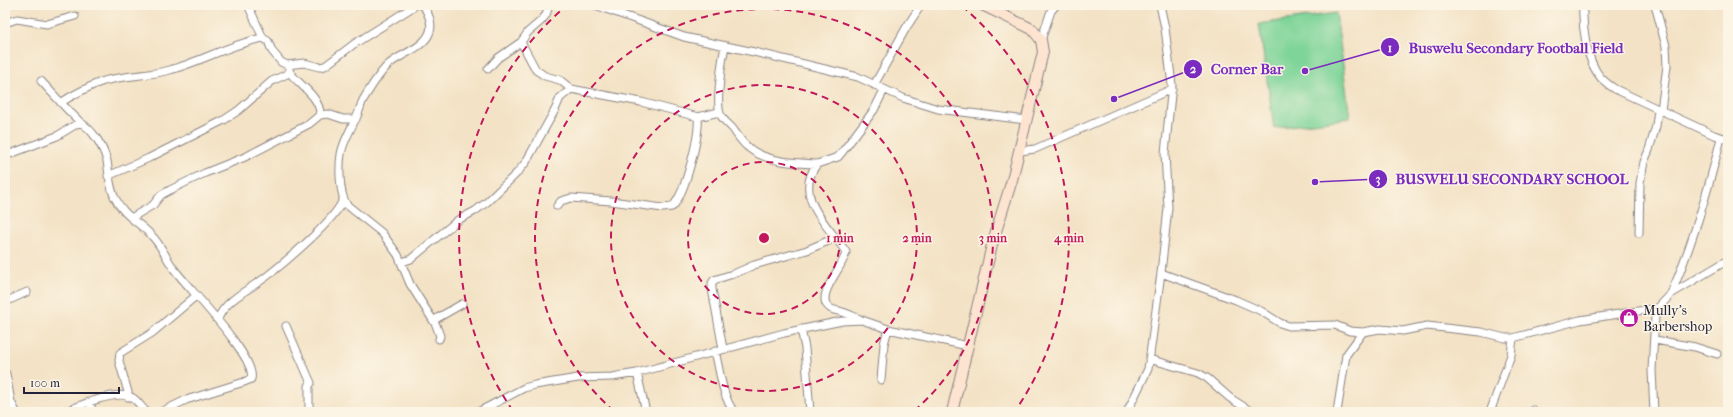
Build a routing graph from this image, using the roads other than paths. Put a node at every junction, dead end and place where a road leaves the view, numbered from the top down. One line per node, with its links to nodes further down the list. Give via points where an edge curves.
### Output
1 (248, 5): 16 (street)
2 (416, 5): 20 (street, via 354,44 325,66)
3 (423, 5): 33 (street, via 430,20 429,35 387,66 363,100)
4 (549, 5): 18 (street, via 546,15)
5 (595, 5): 13 (street)
6 (621, 5): 13 (street)
7 (921, 5): 24 (street)
8 (982, 5): 17 (main road, via 1032,29)
9 (1056, 5): 17 (street)
10 (1160, 5): 26 (street)
11 (1583, 5): 29 (street, via 1587,49 1600,77 1615,89)
12 (1655, 5): 29 (street, via 1666,46 1667,66)
13 (621, 13): 19 (street, via 684,37)
14 (75, 16): 15 (street, via 47,24 17,20)
15 (5, 24)
16 (263, 38): 20 (street, via 268,41 277,59 286,64); 28 (street, via 146,76 103,81)
17 (1041, 40): 34 (main road, via 1043,52)
18 (521, 42): 21 (street, via 498,58); 25 (street, via 536,70 545,76 560,80)
19 (725, 46): 24 (street, via 858,77); 30 (street)
20 (293, 64): 22 (street)
21 (488, 69)
22 (289, 73): 31 (street, via 309,92); 40 (street, via 272,81 224,120)
23 (41, 81): 28 (street)
24 (874, 86): 27 (street)
25 (571, 89): 32 (street, via 641,102); 47 (street, via 560,98 526,162 517,173 487,202 458,220 411,259)
26 (1172, 89): 37 (street, via 1035,149); 48 (street, via 1165,152 1168,208)
27 (884, 90): 34 (street, via 938,109); 39 (street, via 874,110 838,157)
28 (61, 103): 35 (street)
29 (1659, 109): 36 (street); 44 (street, via 1640,183)
30 (719, 112): 32 (street); 39 (street, via 740,140 756,153 778,160)
31 (320, 115): 33 (street, via 328,114 343,120); 43 (street, via 309,124 245,157 170,190 161,195 153,205)
32 (698, 117): 42 (street, via 694,151 679,200 672,208 571,198 561,201)
33 (356, 119): 41 (street, via 341,154)
34 (1026, 120): 37 (main road)
35 (80, 122): 38 (street, via 57,136); 40 (street, via 93,132 100,144 106,159)
36 (1725, 139): 50 (street, via 1696,231)
37 (1019, 152): 65 (main road, via 993,241)
38 (5, 156)
39 (817, 164): 45 (street, via 809,178 807,190 819,215)
40 (108, 176): 43 (street, via 116,200)
41 (343, 199): 47 (street, via 382,233); 55 (street, via 337,212 321,228 266,277 225,308)
42 (557, 206)
43 (131, 218): 51 (street, via 151,235 174,269)
44 (1639, 233)
45 (835, 238): 57 (street, via 846,252 824,299 830,309); 66 (street, via 807,250 766,261 714,280 712,289)
46 (1728, 260): 50 (street)
47 (402, 262): 56 (street, via 410,284)
48 (1161, 273): 61 (street, via 1219,293 1289,326 1335,325 1350,331); 69 (street)
49 (27, 292): 52 (street)
50 (1671, 294): 54 (street)
51 (197, 296): 55 (street); 73 (street, via 152,333 120,353 119,361)
52 (5, 302)
53 (462, 304): 56 (street)
54 (1658, 308): 62 (street, via 1580,320); 64 (street, via 1655,316)
55 (218, 319): 79 (street, via 248,366 251,379 186,400)
56 (434, 320): 63 (street, via 439,331)
57 (862, 320): 59 (street); 60 (street)
58 (286, 326): 80 (street, via 311,383)
59 (801, 329): 66 (street); 84 (street)
60 (888, 329): 65 (street); 72 (street)
61 (1363, 332): 62 (street, via 1380,329 1403,331 1427,326); 88 (street, via 1346,355)
62 (1513, 338): 89 (street, via 1511,355)
63 (439, 339)
64 (1655, 340): 68 (street); 90 (street, via 1652,370)
65 (968, 346): 85 (main road)
66 (723, 349): 67 (street)
67 (715, 351): 70 (street); 83 (street, via 725,391)
68 (1717, 354)
69 (1149, 360): 86 (street, via 1148,369); 87 (street, via 1198,373)
70 (638, 373): 81 (street, via 535,385); 82 (street)
71 (5, 374): 75 (street, via 10,402)
72 (881, 380)
73 (128, 396): 74 (street); 78 (street)
74 (89, 402): 76 (street); 77 (street)
75 (15, 412)
76 (65, 412)
77 (93, 412)
78 (147, 412)
79 (161, 412)
80 (309, 412)
81 (478, 412)
82 (646, 412)
83 (734, 412)
84 (810, 412)
85 (952, 412)
86 (1127, 412)
87 (1252, 412)
88 (1337, 412)
89 (1490, 412)
90 (1654, 412)

